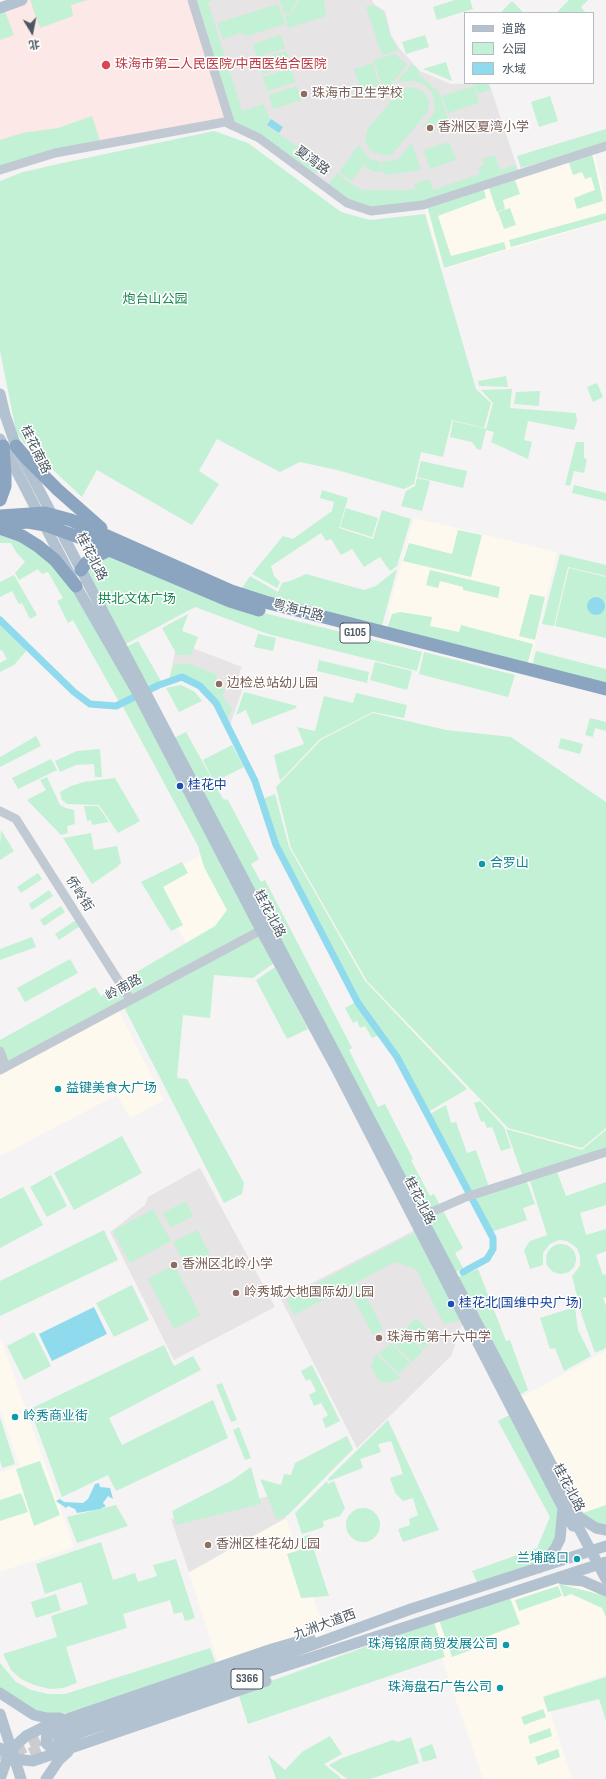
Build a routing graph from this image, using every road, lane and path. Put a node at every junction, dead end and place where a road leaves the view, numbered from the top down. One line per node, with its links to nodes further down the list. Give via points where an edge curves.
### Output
1 (22, 0): 3 (main road)
2 (192, 0): 4 (street)
3 (0, 8)
4 (231, 125): 5 (street, 夏湾路, via 258,138 347,203 371,211 423,204); 6 (street, 夏湾路, via 225,122 55,153)
5 (606, 146)
6 (0, 170)
7 (0, 394): 8 (main road, 桂花南路, via 5,415)
8 (6, 443): 9 (highway, via 5,486); 10 (main road, 桂花南路); 12 (main road, 桂花南路); 16 (highway, via 92,522)
9 (0, 500)
10 (38, 513): 11 (highway, 粤海中路 / G105); 12 (highway, 粤海中路 / G105)
11 (0, 516)
12 (49, 520): 13 (highway, 粤海中路 / G105); 15 (highway, 粤海中路 / G105); 16 (highway, 粤海中路 / G105, via 71,520); 19 (main road, 桂花北路)
13 (0, 524)
14 (0, 528): 19 (highway, via 22,536 38,546 55,560)
15 (62, 531): 17 (highway, 粤海中路 / G105); 18 (main road, 桂花北路)
16 (124, 544): 21 (highway, 粤海中路 / G105, via 231,591 265,602)
17 (109, 550): 18 (highway, via 86,563); 22 (highway, 粤海中路 / G105, via 230,600 256,608)
18 (81, 570): 20 (main road, 桂花北路)
19 (76, 586): 20 (main road, 桂花北路)
20 (139, 688): 24 (main road, 桂花北路)
21 (606, 689)
22 (606, 697)
23 (0, 811): 25 (street, 侨岭街, via 16,819)
24 (265, 928): 25 (street, 岭南路); 29 (main road, 桂花北路); 32 (main road, 桂花北路)
25 (130, 999): 27 (street, 岭南路)
26 (0, 1051): 27 (street)
27 (3, 1068)
28 (606, 1152): 30 (street, via 470,1196)
29 (417, 1209): 30 (street, via 424,1212); 31 (main road, 桂花北路)
30 (434, 1211): 31 (street, via 428,1217)
31 (426, 1226): 32 (main road, 桂花北路)
32 (497, 1374): 33 (main road, 桂花北路); 34 (main road, 桂花北路); 40 (main road)
33 (563, 1508): 34 (main road, 桂花北路, via 573,1527 579,1526); 38 (main road, via 560,1539)
34 (578, 1517): 35 (main road, via 596,1528)
35 (606, 1530)
36 (606, 1546): 38 (main road, 九洲大道西 / S366)
37 (606, 1562): 39 (main road, 九洲大道西 / S366)
38 (539, 1568): 42 (main road, 九洲大道西 / S366)
39 (558, 1579): 41 (main road, via 582,1581); 43 (main road, 九洲大道西 / S366)
40 (606, 1579)
41 (606, 1591)
42 (411, 1609): 46 (main road, via 272,1649); 47 (main road, 九洲大道西 / S366); 48 (main road, via 55,1726 25,1740 7,1756 4,1767)
43 (435, 1618): 47 (main road, 九洲大道西 / S366); 47 (main road, via 286,1674)
44 (0, 1693): 46 (main road, via 41,1717 54,1718)
45 (0, 1714): 48 (main road, via 6,1731)
46 (78, 1714): 47 (main road)
47 (62, 1739): 48 (main road, via 34,1761); 48 (main road, via 26,1736); 51 (main road, via 59,1760)
48 (5, 1762): 49 (main road); 50 (main road)
49 (15, 1779)
50 (21, 1779)
51 (46, 1779)

